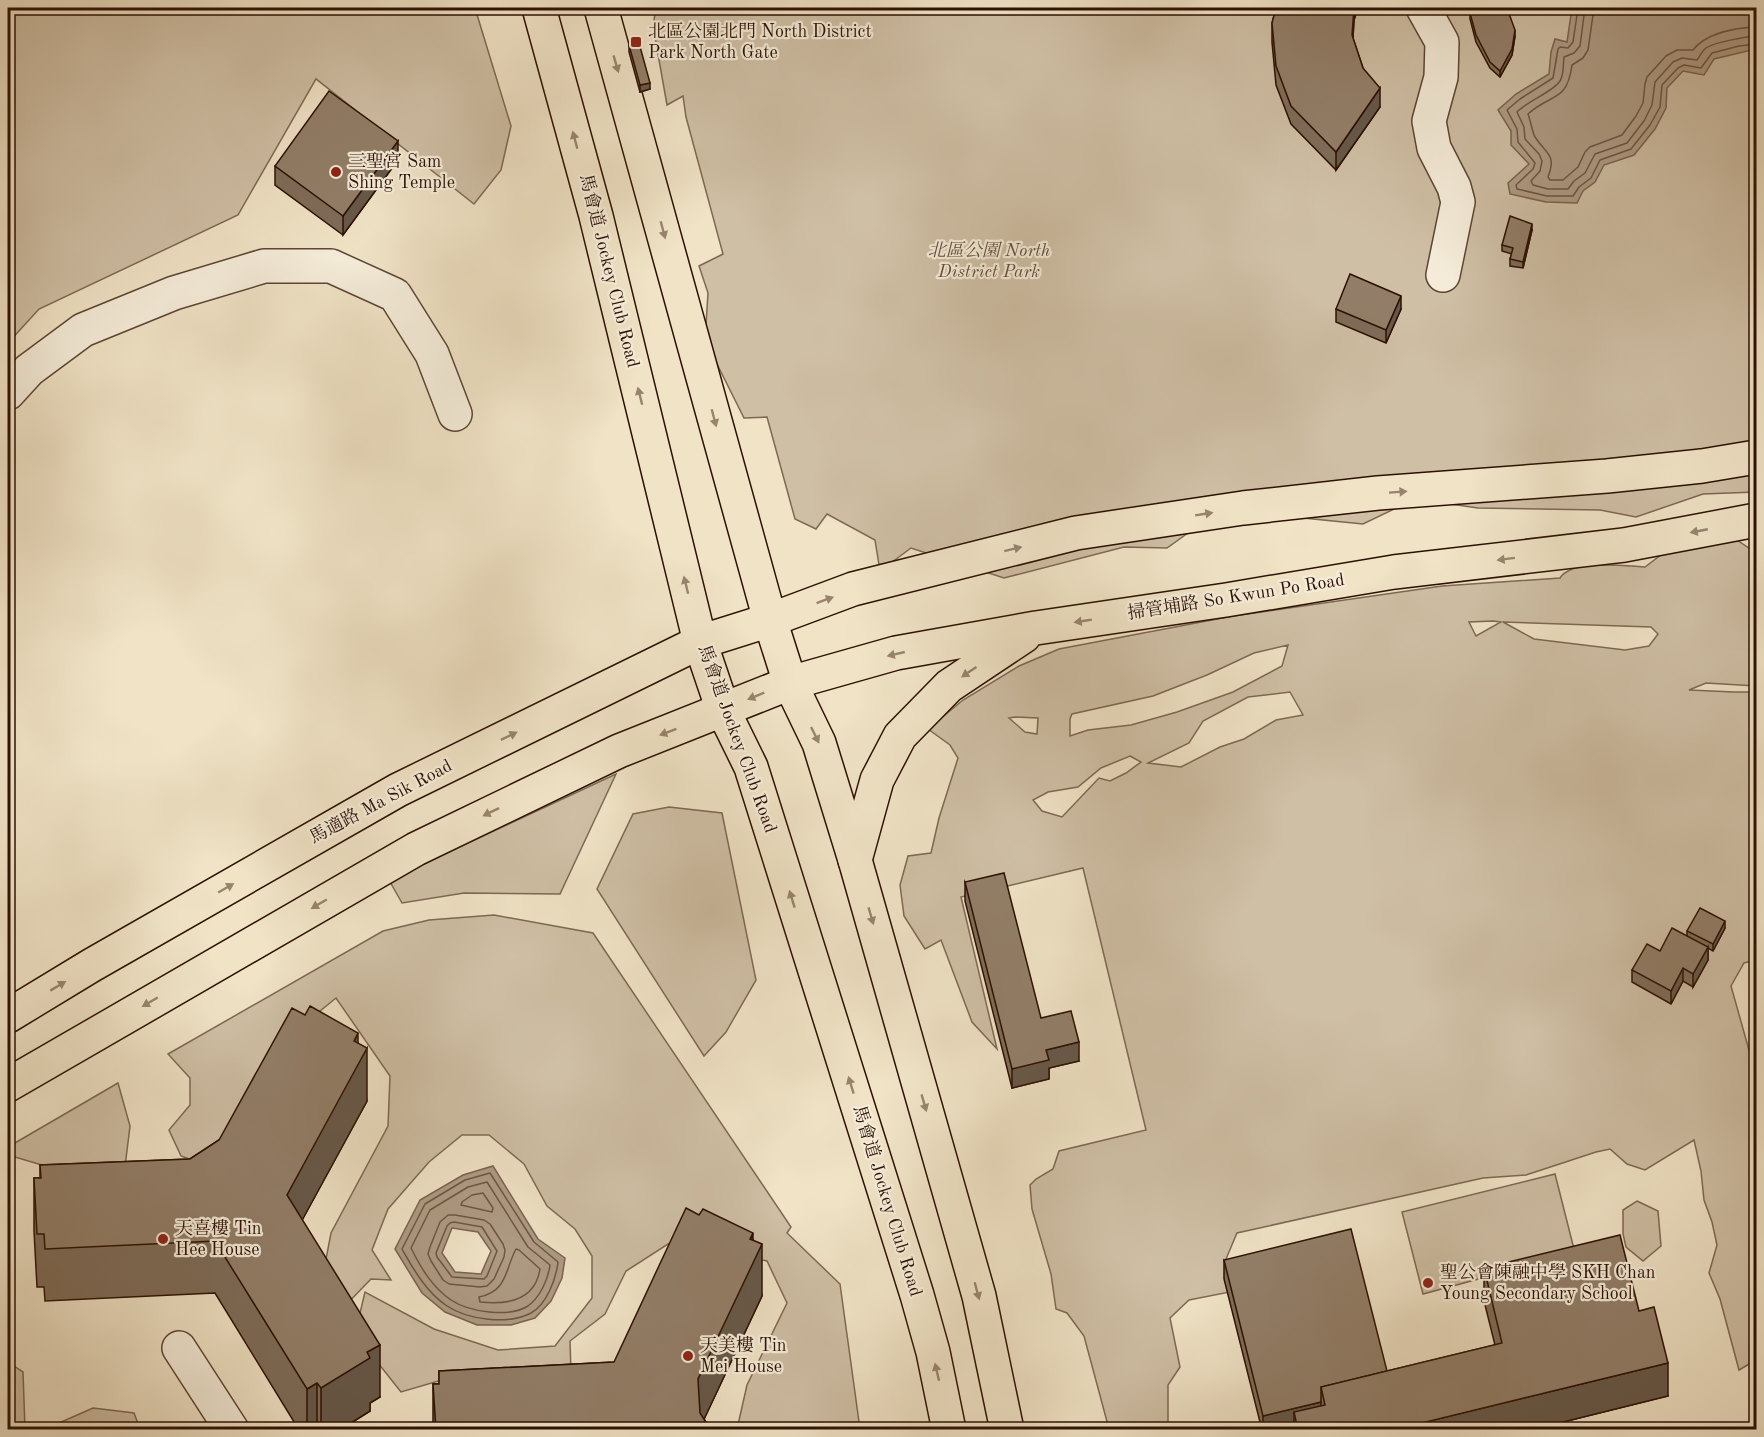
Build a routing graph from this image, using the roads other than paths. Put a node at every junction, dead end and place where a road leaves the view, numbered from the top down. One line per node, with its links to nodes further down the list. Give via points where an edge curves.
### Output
1 (539, 8): 11 (main road, 馬會道 Jockey Club Road, one-way to 1, via 596,216)
2 (601, 8): 9 (main road, one-way to 9)
3 (1423, 8): 4 (street, via 1442,42 1441,77 1429,121 1434,148 1458,202)
4 (1443, 275)
5 (8, 393): 6 (street, via 28,370 83,330 174,293 264,266 331,266 395,295 432,354)
6 (455, 414)
7 (1756, 457): 9 (main road, one-way to 7, via 853,589 1076,533 1243,508 1378,493 1607,476)
8 (1756, 520): 10 (main road, 掃管埔路 So Kwun Po Road, one-way to 10, via 1624,545 1394,572)
9 (770, 620): 11 (main road, 馬適路 Ma Sik Road); 12 (main road)
10 (1036, 628): 12 (main road, 掃管埔路 So Kwun Po Road, one-way to 12, via 896,653); 14 (main road, one-way to 14, via 949,686 900,736 877,780)
11 (700, 642): 13 (main road, 馬會道 Jockey Club Road); 15 (main road, 馬適路 Ma Sik Road, one-way to 11, via 398,790)
12 (790, 683): 13 (main road, 掃管埔路 So Kwun Po Road, one-way to 13); 14 (main road, one-way to 14, via 819,743)
13 (723, 710): 16 (main road, one-way to 16, via 619,751 416,849); 19 (main road, 馬會道 Jockey Club Road, one-way to 13, via 914,1284 751,767)
14 (855, 860): 20 (main road, one-way to 20, via 979,1296)
15 (8, 1016)
16 (8, 1085)
17 (179, 1348): 18 (street)
18 (232, 1430)
19 (949, 1430)
20 (1007, 1430)

